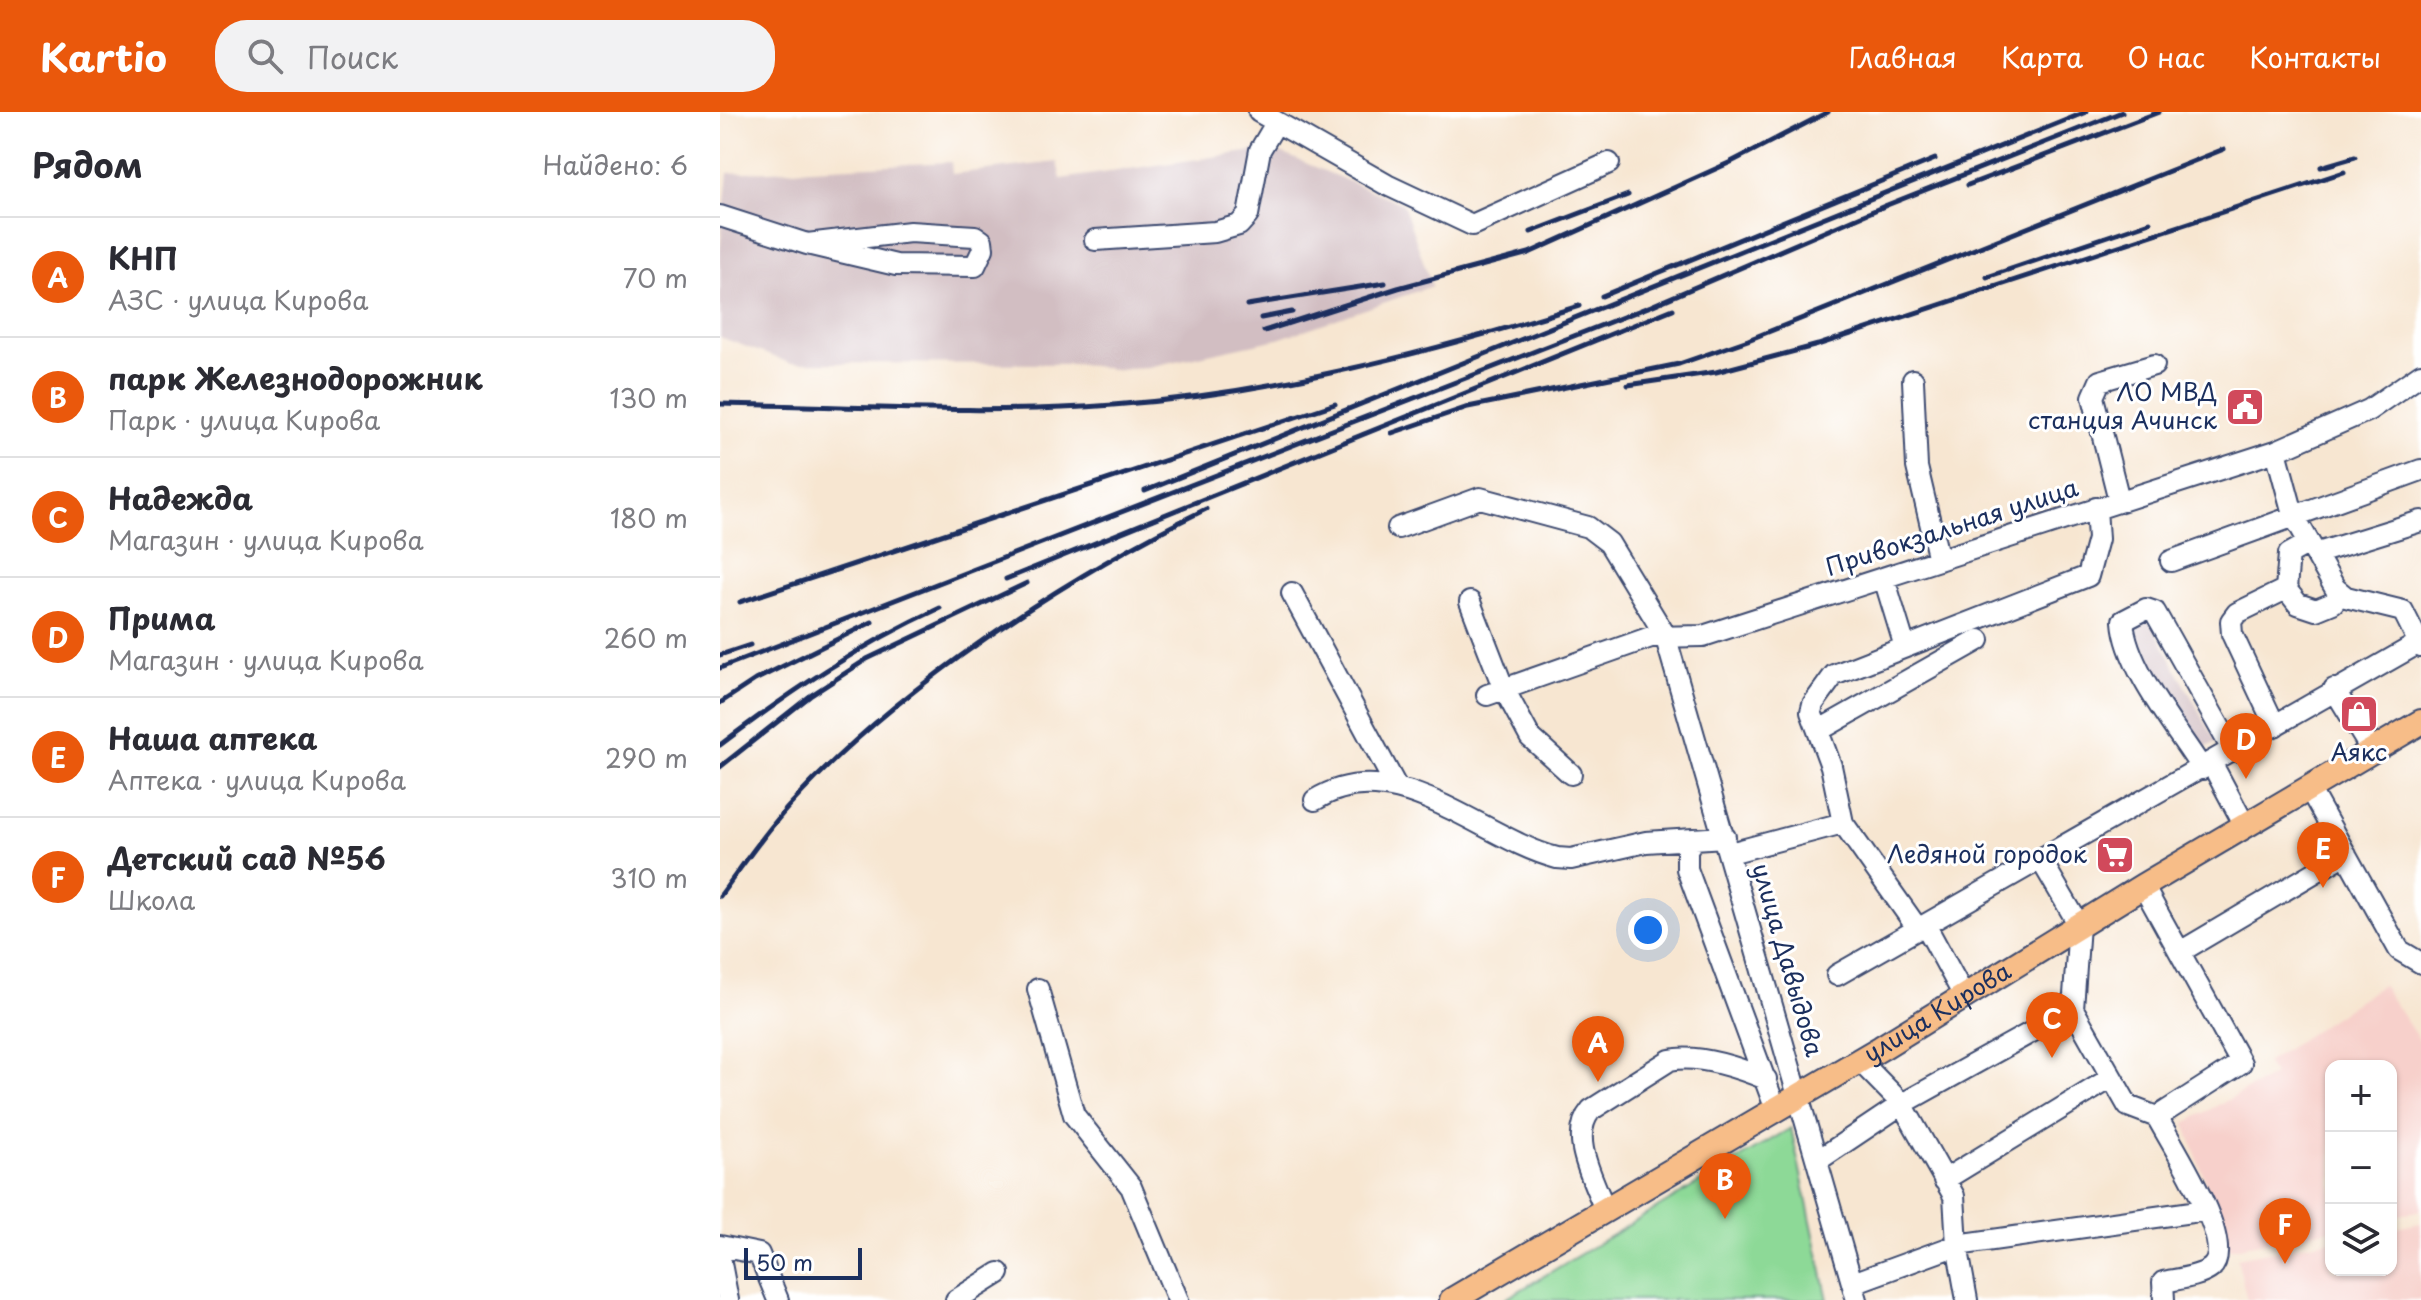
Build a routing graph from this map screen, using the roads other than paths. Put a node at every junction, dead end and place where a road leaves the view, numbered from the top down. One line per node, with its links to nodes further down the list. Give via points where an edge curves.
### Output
1 (1268, 118): 2 (street, via 1387,185 1472,225); 4 (street, via 1248,215 1239,225 1215,232)
2 (1609, 163)
3 (720, 216): 5 (street)
4 (1095, 240)
5 (807, 244): 5 (street, via 910,232 975,236 983,249 975,266 896,265)
6 (2154, 365): 11 (street, via 2100,381 2095,388)
7 (2421, 374): 9 (street, Привокзальная улица, via 2369,410)
8 (1913, 380): 17 (street, via 1917,467)
9 (2276, 451): 11 (street, Привокзальная улица); 13 (street)
10 (2421, 470): 13 (street)
11 (2119, 500): 12 (street, Привокзальная улица)
12 (2096, 508): 17 (street, Привокзальная улица); 27 (street, via 2098,539 2088,576)
13 (2293, 514): 16 (street); 18 (street)
14 (2421, 521): 16 (street)
15 (1398, 528): 24 (street, улица Давыдова, via 1480,498 1579,524 1609,543)
16 (2313, 548): 20 (street, via 2289,554); 22 (street)
17 (1939, 560): 19 (street, Привокзальная улица)
18 (2171, 561)
19 (1884, 578): 24 (street, Привокзальная улица, via 1703,636); 27 (street)
20 (2286, 589): 22 (street, via 2298,604 2316,610); 31 (street, via 2231,621 2232,634)
21 (1292, 593): 37 (street)
22 (2340, 594): 26 (street, via 2403,611)
23 (1470, 602): 29 (street)
24 (1665, 635): 29 (street, Привокзальная улица); 43 (street, улица Давыдова)
25 (1979, 640): 32 (street)
26 (2420, 645): 28 (street)
27 (1905, 647): 32 (street, via 1834,675 1813,704)
28 (2334, 689): 31 (street); 34 (street)
29 (1495, 691): 36 (street, via 1530,737)
30 (2421, 722): 34 (main road, улица Кирова)
31 (2275, 726): 33 (street)
32 (1818, 731): 40 (street)
33 (2233, 751): 35 (street); 35 (street, via 2155,612 2146,609 2123,621 2139,669)
34 (2372, 751): 38 (main road, улица Кирова)
35 (2207, 766): 41 (street); 45 (street)
36 (1571, 774)
37 (1397, 788): 39 (street, via 1344,788); 42 (street, via 1557,858)
38 (2309, 788): 41 (main road, улица Кирова); 44 (street)
39 (1315, 800)
40 (1843, 823): 43 (street); 48 (street)
41 (2245, 826): 46 (main road, улица Кирова)
42 (1693, 839): 43 (street); 57 (street, via 1687,869)
43 (1728, 845): 58 (street, улица Давыдова)
44 (2346, 854): 49 (street); 50 (street, via 2399,950)
45 (2041, 860): 47 (street); 48 (street)
46 (2143, 886): 47 (main road, улица Кирова); 49 (street)
47 (2079, 925): 53 (main road, улица Кирова); 54 (street)
48 (1922, 927): 51 (street); 53 (street)
49 (2180, 952): 61 (street, via 2241,1063)
50 (2421, 963)
51 (1837, 975)
52 (1038, 989): 75 (street, via 1074,1115 1131,1187)
53 (1964, 996): 55 (main road, улица Кирова)
54 (2073, 1009): 56 (street); 59 (street)
55 (1859, 1060): 58 (main road, улица Кирова); 59 (street)
56 (2111, 1078): 61 (street, via 2128,1106); 63 (street)
57 (1766, 1079): 60 (street); 64 (street, via 1679,1058 1591,1110 1583,1119 1580,1140)
58 (1797, 1094): 60 (main road, улица Кирова); 62 (street, улица Давыдова)
59 (1902, 1104): 62 (street); 63 (street)
60 (1775, 1107): 64 (main road, улица Кирова)
61 (2157, 1117): 65 (street)
62 (1817, 1161): 70 (street, улица Давыдова)
63 (1944, 1180): 66 (street, via 1954,1196)
64 (1605, 1210): 76 (main road, улица Кирова)
65 (2206, 1210): 66 (street); 71 (street, via 2217,1234 2217,1259 2211,1269 2163,1282)
66 (1957, 1245): 70 (street); 77 (street)
67 (720, 1246): 73 (street, via 759,1254)
68 (720, 1258): 72 (street)
69 (999, 1273): 74 (street)
70 (1855, 1291)
71 (2159, 1299)
72 (728, 1300)
73 (778, 1300)
74 (956, 1300)
75 (1178, 1300)
76 (1452, 1300)
77 (1967, 1300)

